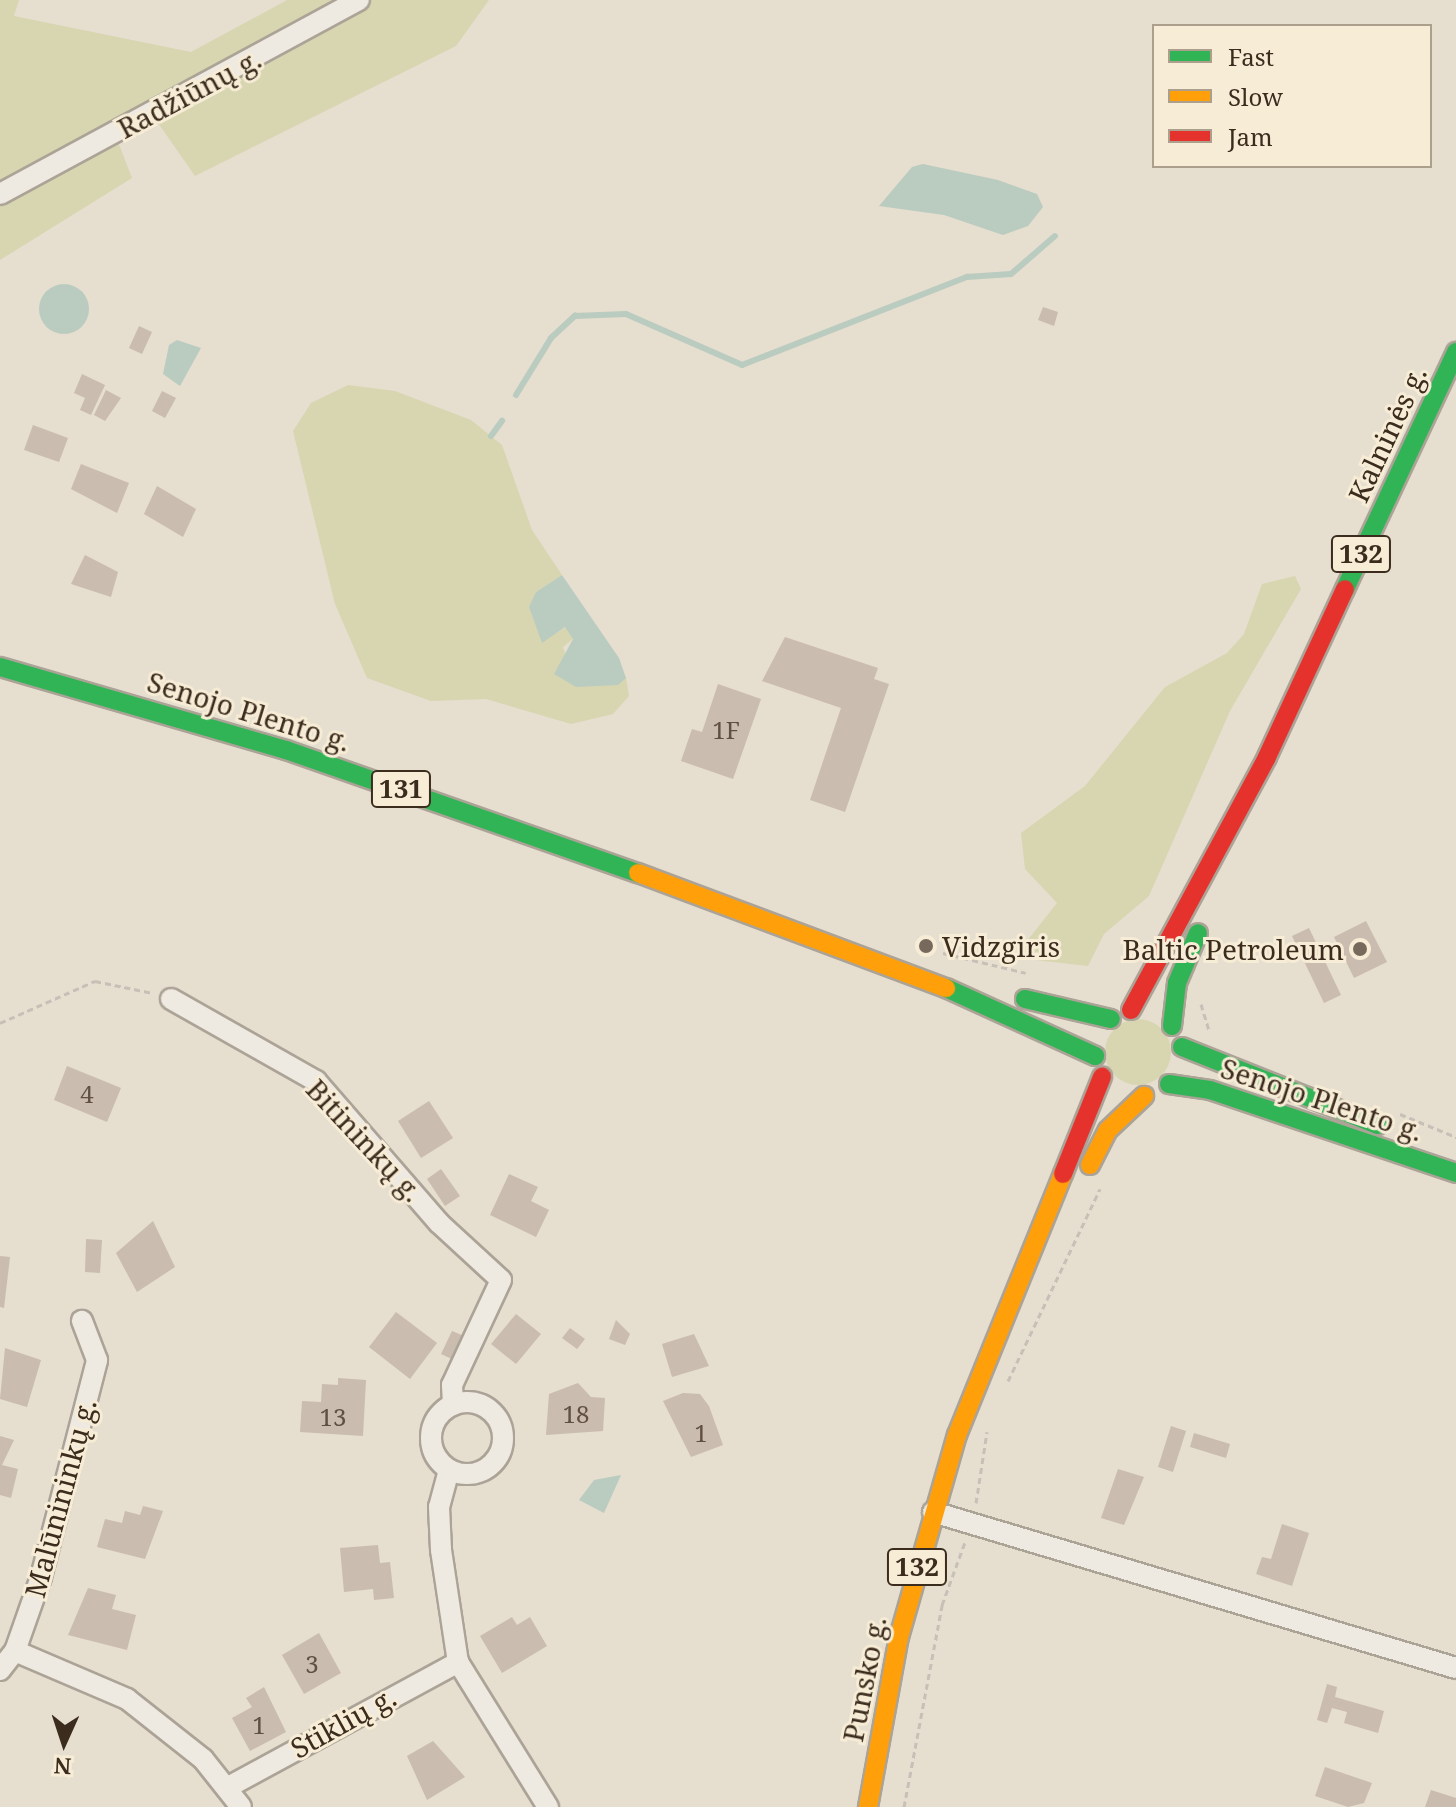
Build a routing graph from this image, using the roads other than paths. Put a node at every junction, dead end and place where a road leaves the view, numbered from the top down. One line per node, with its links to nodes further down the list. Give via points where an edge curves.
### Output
1 (359, 0): 2 (street, Radžiūnų g.)
2 (9, 189)
3 (1456, 352): 5 (main road, Kalninės g. / 132)
4 (0, 667): 6 (main road, Senojo Plento g. / 131, via 286,750)
5 (1267, 757): 8 (main road, Kalninės g.); 10 (main road, Kalninės g., via 1177,983)
6 (796, 928): 9 (main road, Senojo Plento g., via 1064,1013); 12 (main road, Senojo Plento g., via 1057,1033)
7 (171, 999): 20 (street, Bitininkų g., via 316,1081 439,1223 501,1280 452,1385)
8 (1131, 1010): 9 (main road); 10 (main road)
9 (1111, 1019): 12 (main road)
10 (1172, 1026): 11 (main road)
11 (1182, 1047): 14 (main road); 16 (main road, Senojo Plento g.)
12 (1095, 1056): 13 (main road)
13 (1102, 1077): 15 (main road, via 1114,1089); 19 (main road, Punsko g.)
14 (1169, 1084): 15 (main road); 17 (main road, Senojo Plento g., via 1210,1090)
15 (1144, 1096): 19 (main road, Punsko g., via 1108,1130)
16 (1456, 1153)
17 (1456, 1173)
18 (82, 1321): 23 (street, Malūnininkų g., via 97,1360)
19 (996, 1336): 22 (main road, Punsko g. / 132)
20 (453, 1405): 21 (street, via 436,1420 431,1442); 21 (street, via 476,1402 495,1414 503,1446 482,1472)
21 (449, 1470): 24 (street, via 439,1507 441,1550)
22 (933, 1512): 25 (street); 30 (main road, Punsko g. / 132, via 899,1637)
23 (15, 1651): 26 (street, Malūnininkų g.); 27 (street, via 127,1699)
24 (458, 1662): 27 (street, Stiklių g.); 29 (street)
25 (1456, 1668)
26 (0, 1670)
27 (230, 1786): 28 (street)
28 (241, 1807)
29 (548, 1807)
30 (868, 1807)

